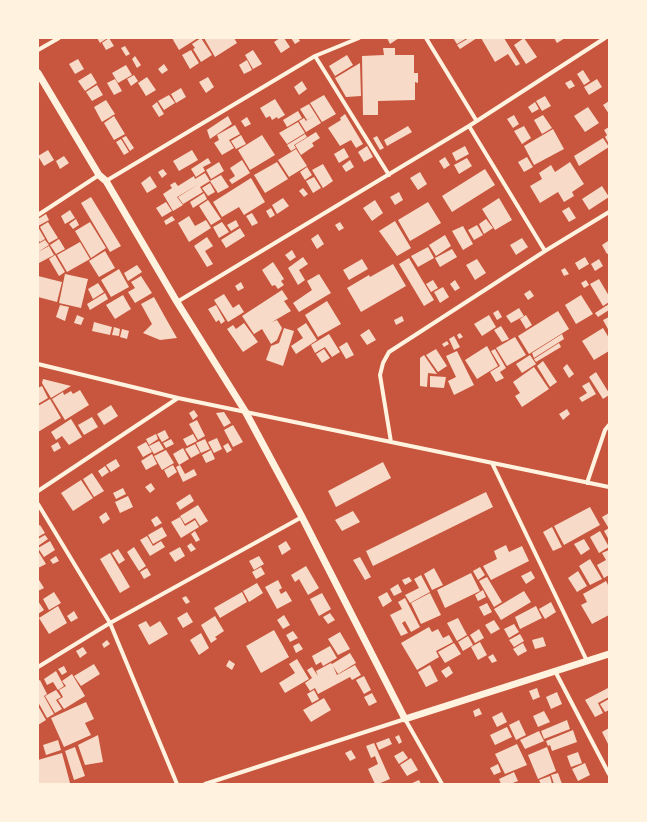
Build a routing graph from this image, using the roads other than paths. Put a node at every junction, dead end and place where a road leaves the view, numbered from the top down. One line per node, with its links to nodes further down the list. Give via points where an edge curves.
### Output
1 (59, 38): 5 (street)
2 (426, 38): 8 (street)
3 (605, 38): 8 (street)
4 (357, 39): 6 (street)
5 (38, 50)
6 (315, 56): 11 (street); 12 (street)
7 (38, 74): 10 (street)
8 (476, 120): 9 (street)
9 (469, 126): 11 (street); 15 (street)
10 (99, 175): 12 (street); 14 (street)
11 (389, 175): 16 (street)
12 (106, 180): 16 (street)
13 (609, 212): 15 (street)
14 (38, 215)
15 (545, 251): 21 (street, via 389,352 380,375)
16 (177, 302): 19 (street)
17 (38, 364): 18 (street)
18 (178, 398): 19 (street); 25 (street)
19 (245, 411): 21 (street); 27 (street)
20 (609, 425): 23 (street)
21 (392, 442): 22 (street)
22 (492, 463): 23 (street); 30 (street)
23 (587, 482): 24 (street)
24 (609, 487)
25 (38, 491)
26 (38, 504): 28 (street)
27 (302, 516): 28 (street); 33 (street)
28 (110, 623): 31 (street); 35 (street)
29 (609, 654): 30 (street)
30 (587, 661): 32 (street)
31 (38, 667)
32 (555, 671): 33 (street); 34 (street)
33 (405, 719): 36 (street); 37 (street)
34 (609, 774)
35 (178, 784)
36 (205, 784)
37 (442, 784)

